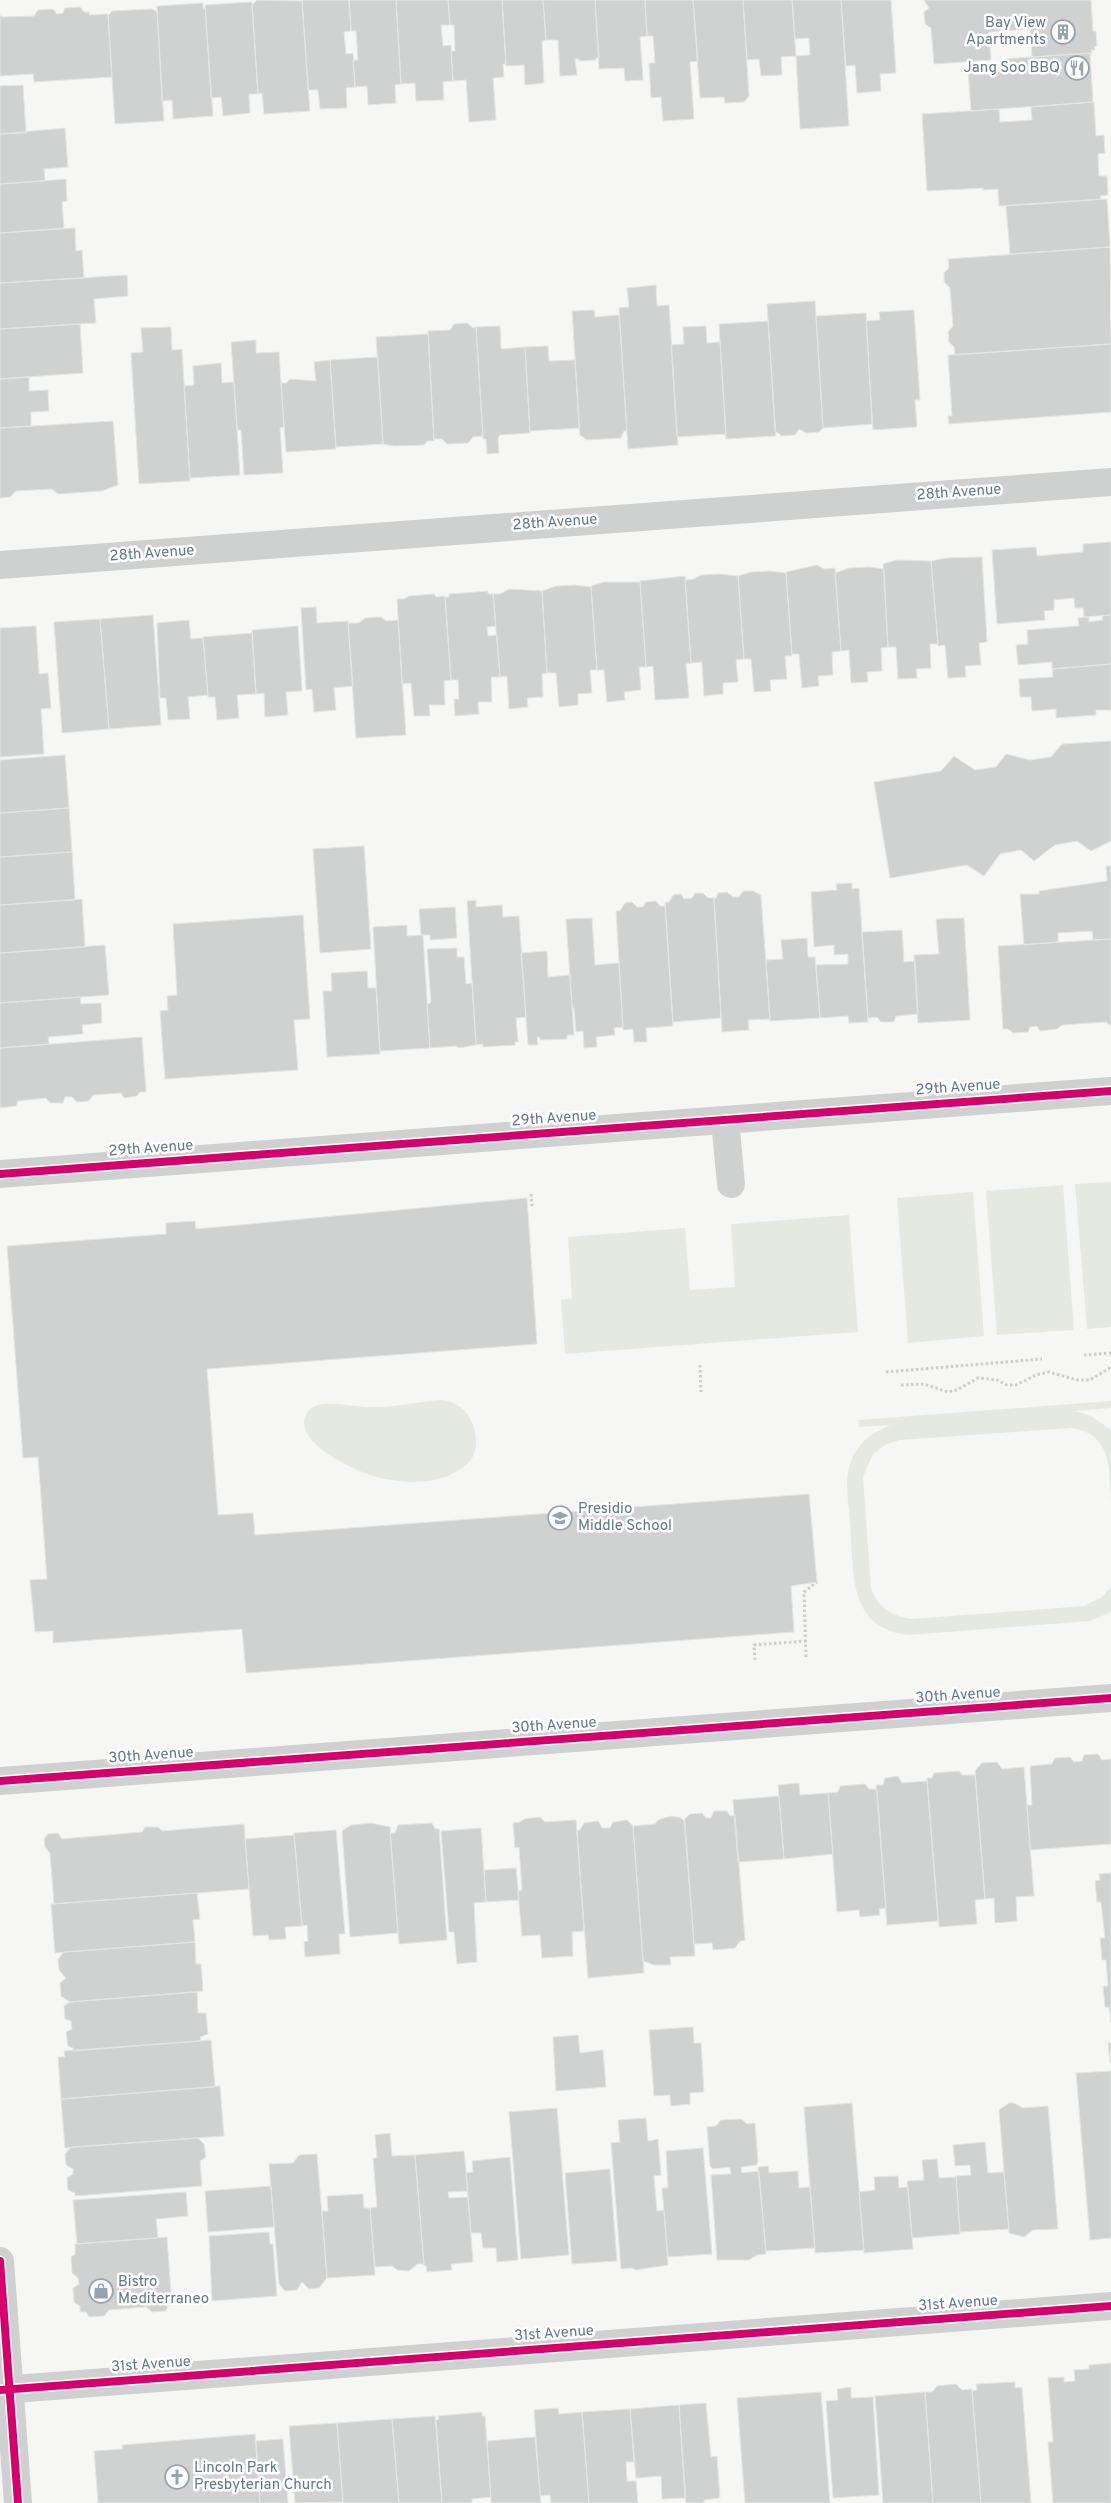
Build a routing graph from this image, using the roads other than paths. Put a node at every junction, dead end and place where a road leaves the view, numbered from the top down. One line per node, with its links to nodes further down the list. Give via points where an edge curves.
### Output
1 (1111, 482): 2 (street, 28th Avenue)
2 (0, 565)
3 (1111, 1091): 4 (street, 29th Avenue)
4 (724, 1120): 5 (street, 29th Avenue); 6 (street)
5 (0, 1174)
6 (731, 1184)
7 (1111, 1698): 8 (street, 30th Avenue)
8 (0, 1781)
9 (0, 2261): 11 (street)
10 (1111, 2306): 11 (street, 31st Avenue)
11 (5, 2389): 12 (street)
12 (18, 2503)

